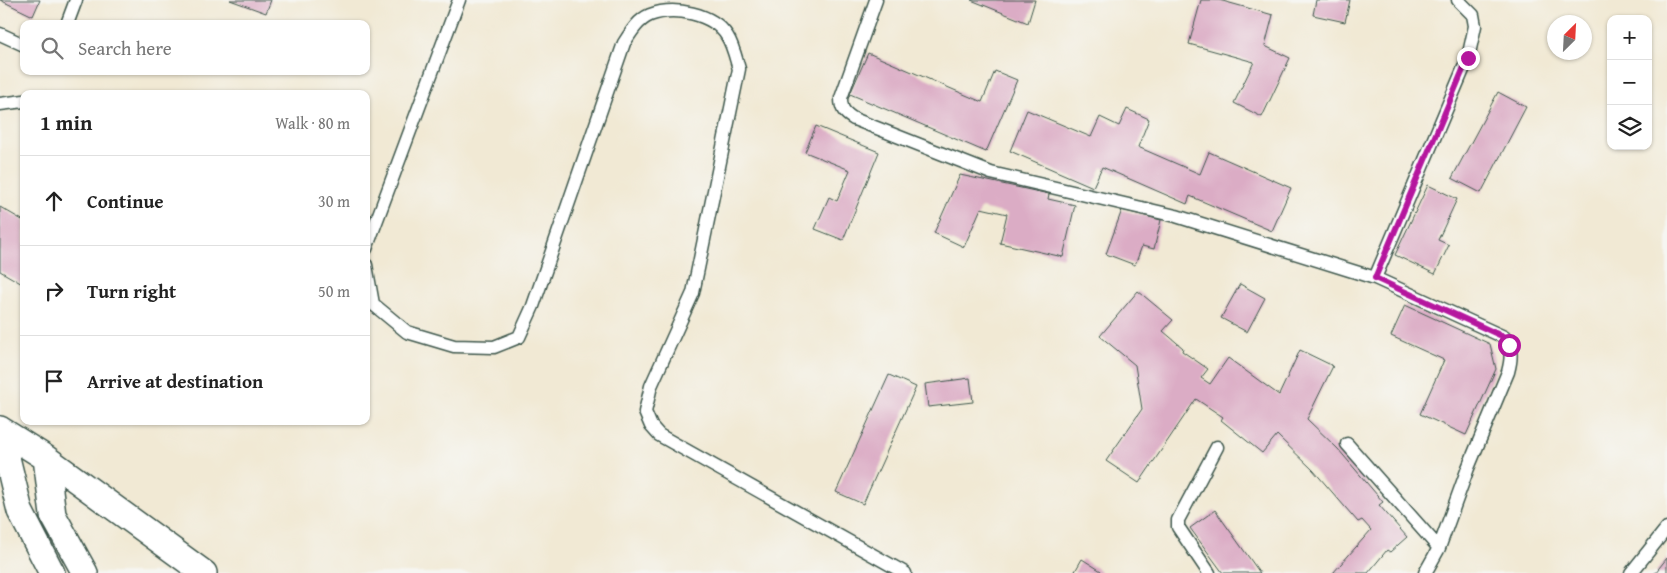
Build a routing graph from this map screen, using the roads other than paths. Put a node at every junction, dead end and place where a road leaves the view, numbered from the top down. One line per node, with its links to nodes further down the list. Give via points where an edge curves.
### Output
1 (76, 0): 5 (lane)
2 (459, 0): 10 (lane)
3 (876, 0): 11 (lane, via 841,98 844,114 991,173 1176,216)
4 (1458, 0): 11 (lane, via 1474,20 1468,58)
5 (68, 20)
6 (0, 34): 7 (lane)
7 (20, 43)
8 (20, 102): 9 (lane)
9 (0, 104)
10 (370, 237)
11 (1375, 278): 18 (lane, via 1504,337 1512,356)
12 (370, 287): 22 (lane, via 373,304 407,332 454,346 494,347 519,337 533,306 624,43 633,28 649,16 672,11 694,13 714,23 727,36 739,69 693,293 651,386 645,412 659,435)
13 (0, 429): 16 (street); 19 (street, via 20,511)
14 (1347, 444): 18 (lane)
15 (1217, 447): 23 (lane, via 1178,520 1178,527)
16 (46, 458): 20 (street, via 53,515); 21 (street)
17 (1667, 528): 25 (lane)
18 (1439, 548): 24 (lane)
19 (52, 573)
20 (85, 573)
21 (204, 573)
22 (905, 573)
23 (1209, 573)
24 (1426, 573)
25 (1631, 573)

